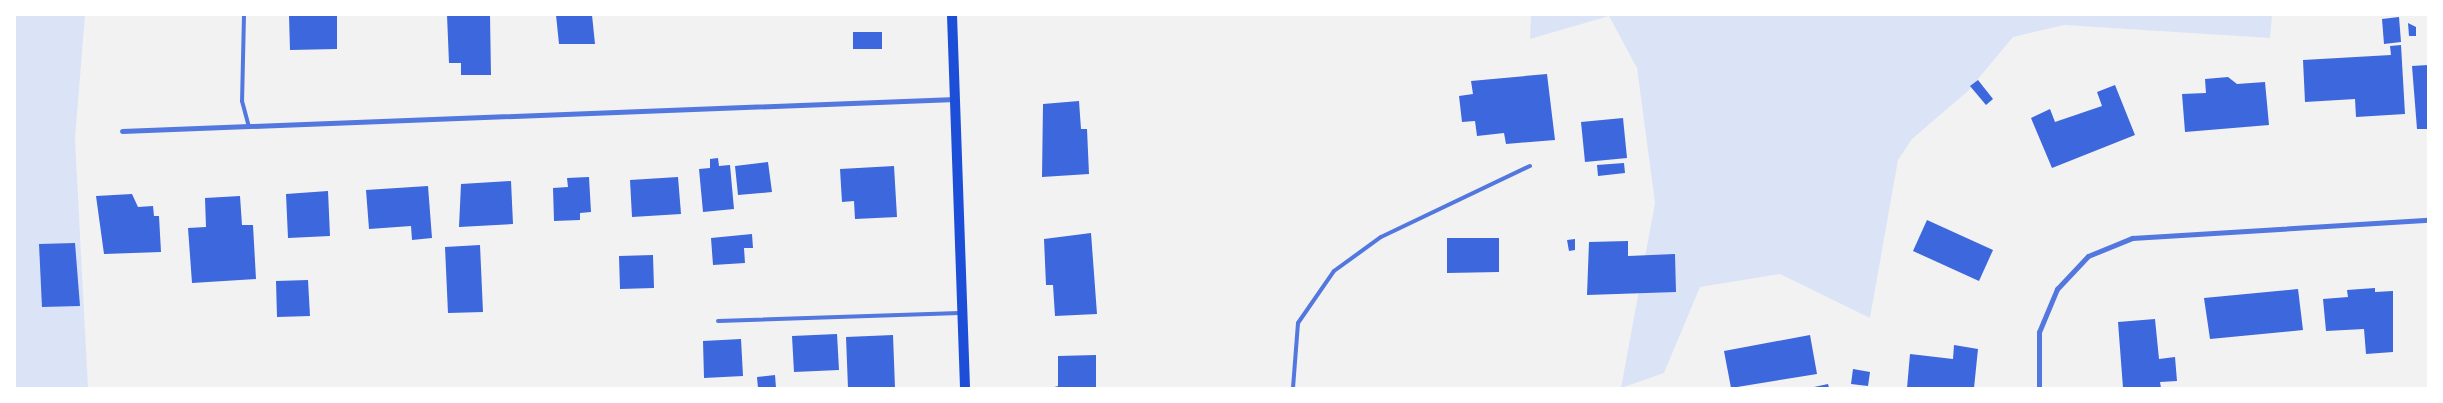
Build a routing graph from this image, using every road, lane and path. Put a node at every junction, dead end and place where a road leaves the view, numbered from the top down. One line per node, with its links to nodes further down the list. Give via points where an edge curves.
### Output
1 (244, 15): 4 (lane, via 242,101)
2 (952, 15): 3 (main road)
3 (956, 99): 4 (street); 8 (main road)
4 (250, 127): 5 (street)
5 (122, 131)
6 (1530, 166): 11 (lane, via 1381,238 1334,271 1298,323)
7 (2428, 220): 12 (street, via 2132,238 2088,256 2057,289 2039,332)
8 (962, 313): 9 (lane); 10 (main road)
9 (718, 321)
10 (965, 388)
11 (1293, 388)
12 (2039, 388)

